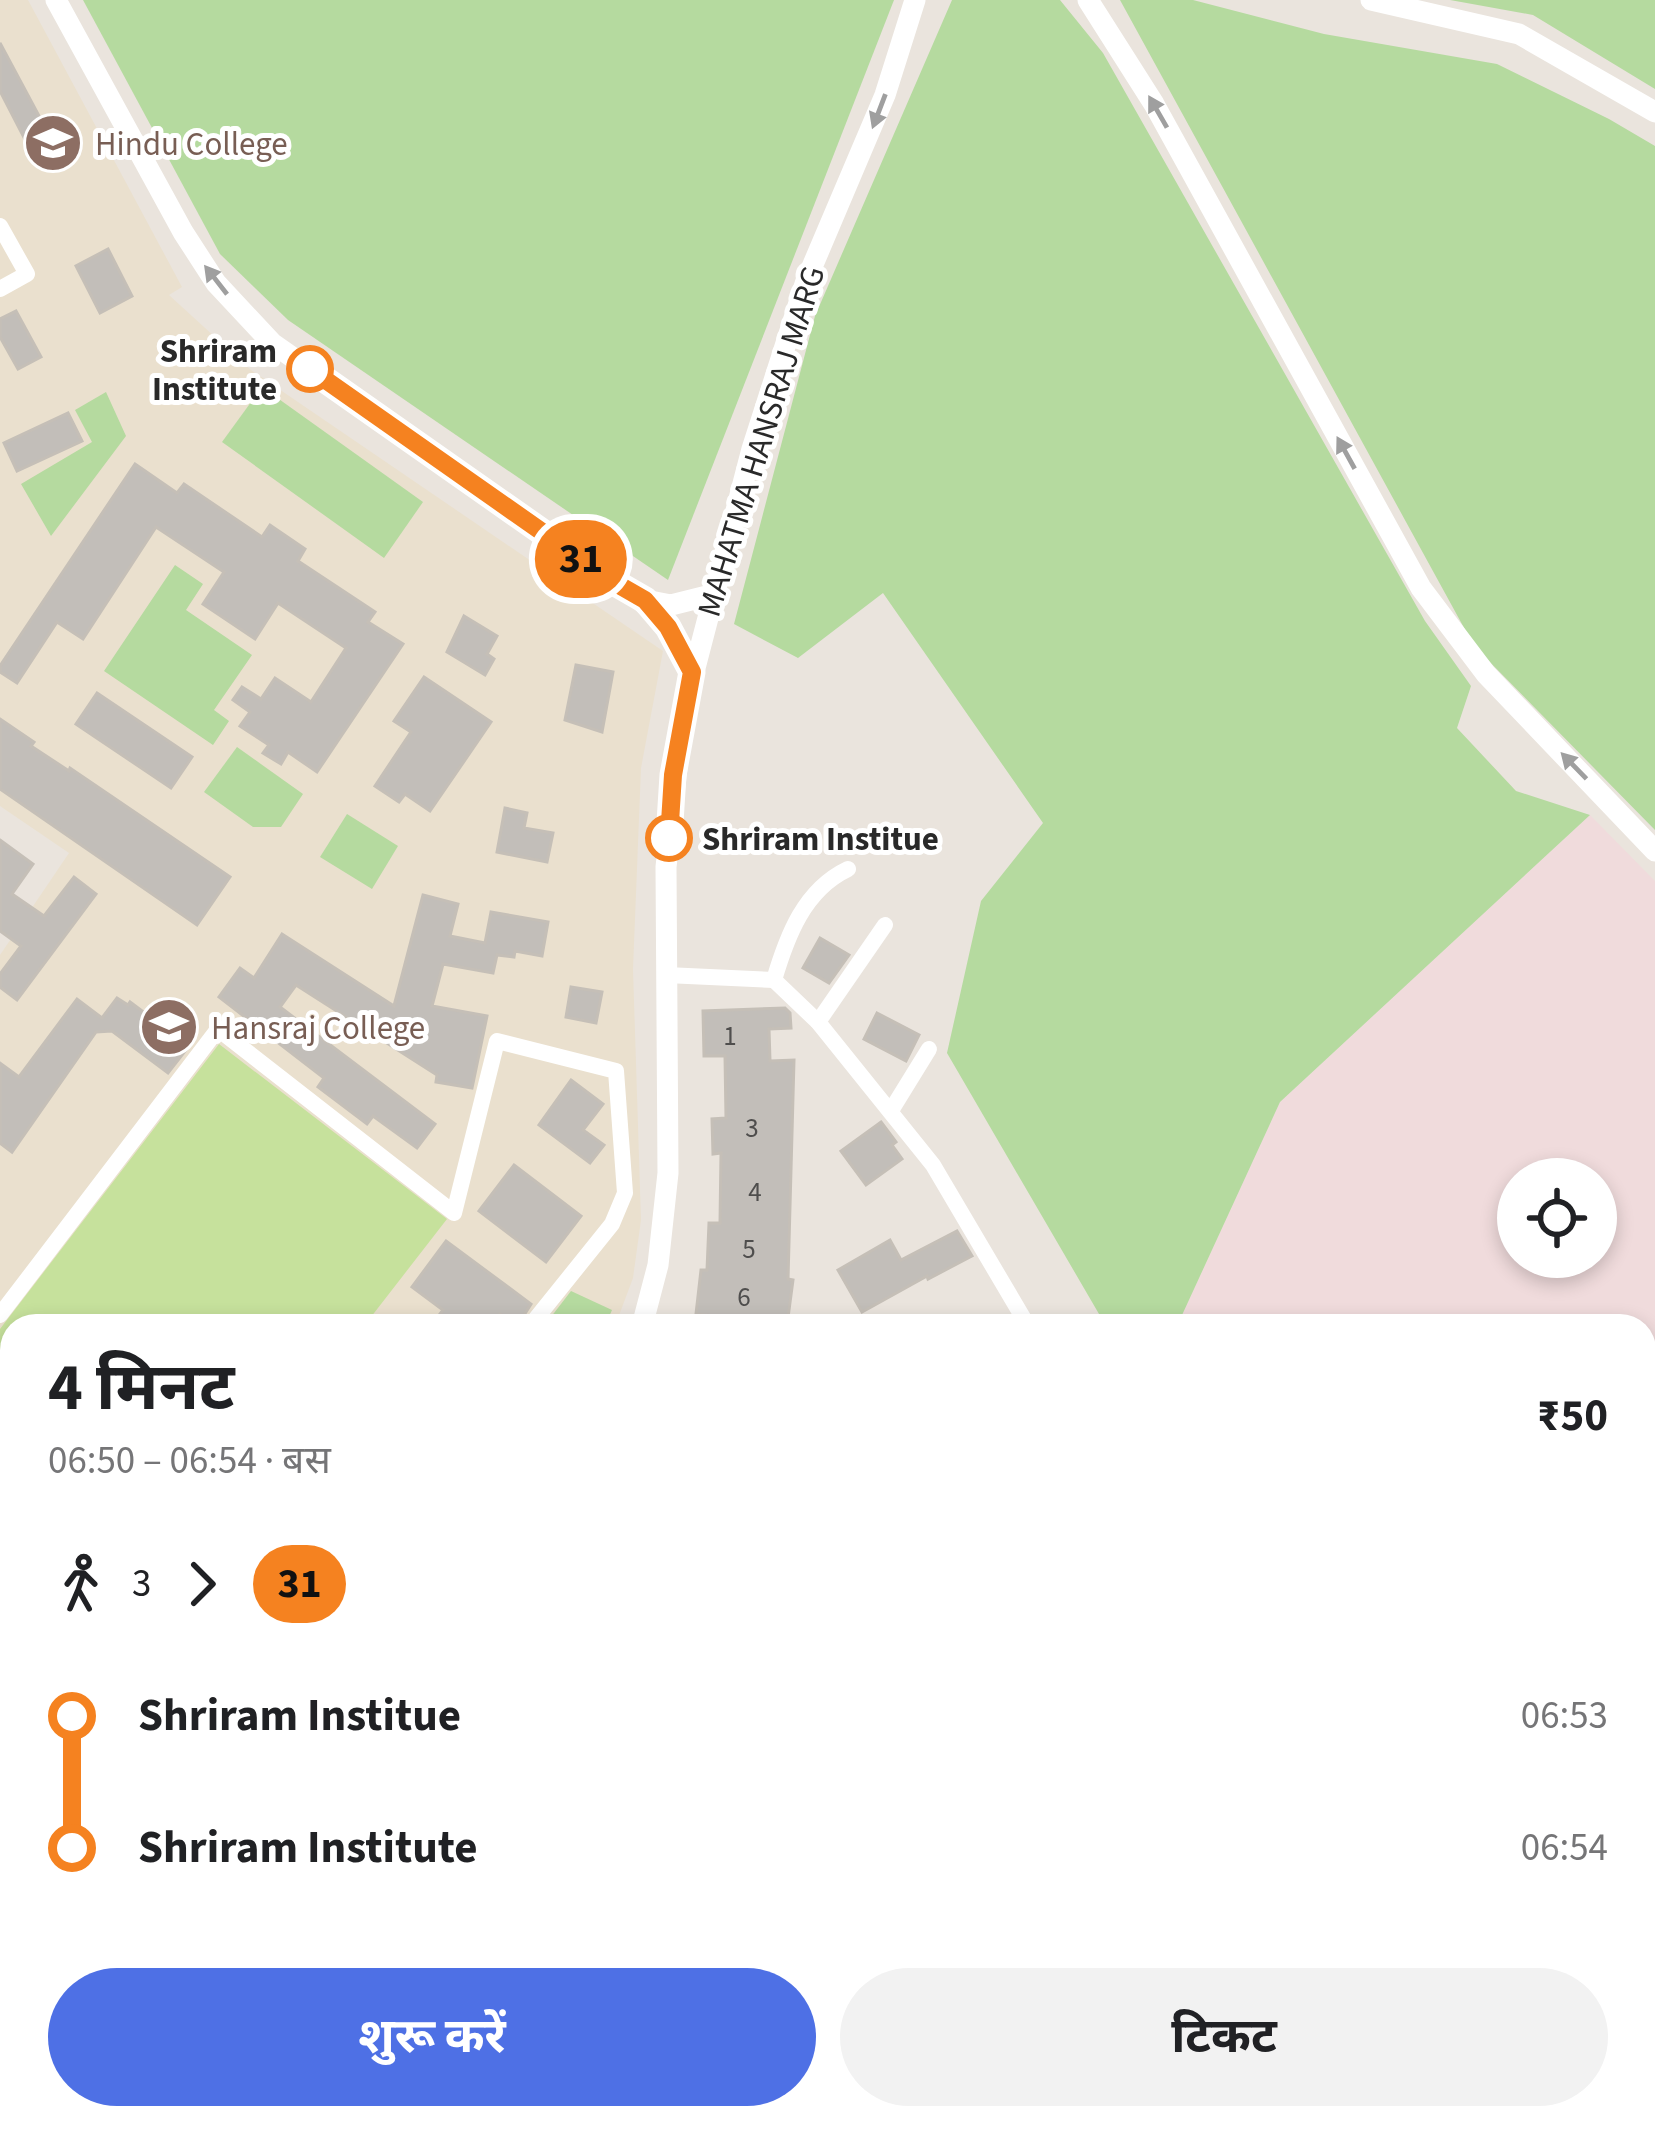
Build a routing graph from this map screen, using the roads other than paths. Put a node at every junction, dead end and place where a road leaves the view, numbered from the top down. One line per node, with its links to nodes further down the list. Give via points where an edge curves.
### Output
1 (56, 0): 9 (street, one-way to 1, via 272,343 215,283)
2 (915, 0): 8 (street, MAHATMA HANSRAJ MARG, one-way to 8, via 872,130 806,281)
3 (1088, 0): 11 (street, one-way to 3, via 1486,674 1420,588 1154,104)
4 (1371, 0): 5 (street, via 1519,34)
5 (1655, 112)
6 (0, 226): 7 (street, via 27,274)
7 (0, 289)
8 (711, 595): 9 (street, via 670,605); 10 (street, MAHATMA HANSRAJ MARG)
9 (645, 600): 10 (street)
10 (692, 672): 14 (street, MAHATMA HANSRAJ MARG, via 673,775)
11 (1655, 851)
12 (848, 869): 15 (street, via 809,899)
13 (885, 925): 16 (street)
14 (666, 975): 15 (street); 21 (street, MAHATMA HANSRAJ MARG, via 668,1173)
15 (774, 980): 16 (street)
16 (818, 1022): 18 (street)
17 (929, 1048): 18 (street)
18 (892, 1109): 22 (street)
19 (1, 1314): 20 (street, via 218,1029 454,1213 497,1041 616,1071 625,1193 612,1224)
20 (540, 1314)
21 (645, 1314)
22 (1021, 1314)

